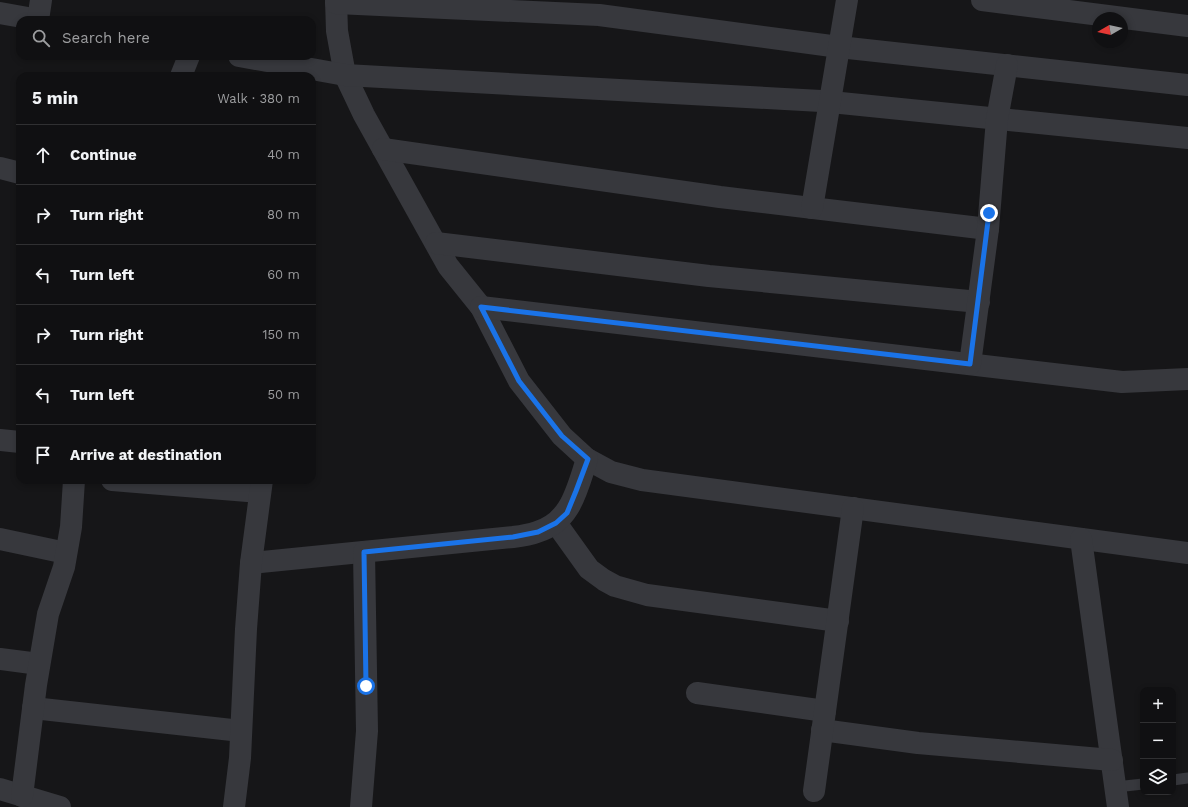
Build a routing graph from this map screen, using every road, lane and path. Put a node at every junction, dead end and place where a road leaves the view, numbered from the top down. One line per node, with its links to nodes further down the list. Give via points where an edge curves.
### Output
1 (41, 0): 8 (street)
2 (847, 0): 10 (street)
3 (982, 0): 9 (street)
4 (336, 2): 5 (street); 15 (street, via 337,31)
5 (600, 7): 10 (street)
6 (0, 13): 7 (street)
7 (17, 16)
8 (39, 16)
9 (1188, 26)
10 (839, 47): 13 (street); 17 (street)
11 (187, 60): 14 (street)
12 (261, 60): 15 (street)
13 (1007, 65): 16 (street); 18 (street)
14 (183, 72)
15 (345, 75): 17 (street); 20 (street)
16 (1188, 85)
17 (830, 102): 18 (street); 23 (street)
18 (997, 119): 19 (street); 24 (street)
19 (1188, 138)
20 (383, 150): 23 (street); 25 (street)
21 (0, 168): 22 (street)
22 (16, 172)
23 (812, 208): 24 (street)
24 (988, 229): 26 (street)
25 (436, 243): 26 (street, via 709,276); 27 (street, via 448,266)
26 (979, 302): 28 (street)
27 (481, 307): 28 (street); 32 (street, via 519,381 562,436)
28 (970, 364): 29 (street, via 1122,382)
29 (1188, 379)
30 (0, 440): 31 (street)
31 (16, 442)
32 (588, 459): 36 (street, via 611,472 642,480); 37 (street, via 567,513)
33 (74, 484): 40 (street, via 71,527)
34 (211, 484): 35 (street)
35 (261, 486): 43 (street)
36 (853, 508): 39 (street); 44 (street)
37 (556, 523): 41 (street, via 538,532 513,537); 44 (street, via 589,569 615,586 647,595)
38 (0, 539): 40 (street)
39 (1081, 539): 42 (street); 51 (street)
40 (66, 552): 46 (street, via 64,567 48,614)
41 (364, 552): 43 (street); 61 (street, via 367,731)
42 (1188, 553)
43 (252, 563): 50 (street)
44 (838, 621): 49 (street)
45 (0, 659): 46 (street)
46 (39, 664): 48 (street)
47 (696, 693): 49 (street)
48 (33, 708): 50 (street); 57 (street)
49 (824, 721): 51 (street, via 918,743); 56 (street)
50 (241, 731): 60 (street)
51 (1112, 760): 58 (street)
52 (1188, 778): 53 (lane)
53 (1176, 780)
54 (1140, 786): 58 (lane)
55 (0, 789): 57 (street)
56 (814, 791)
57 (22, 796): 59 (street)
58 (1117, 797)
59 (60, 807)
60 (234, 807)
61 (361, 807)

